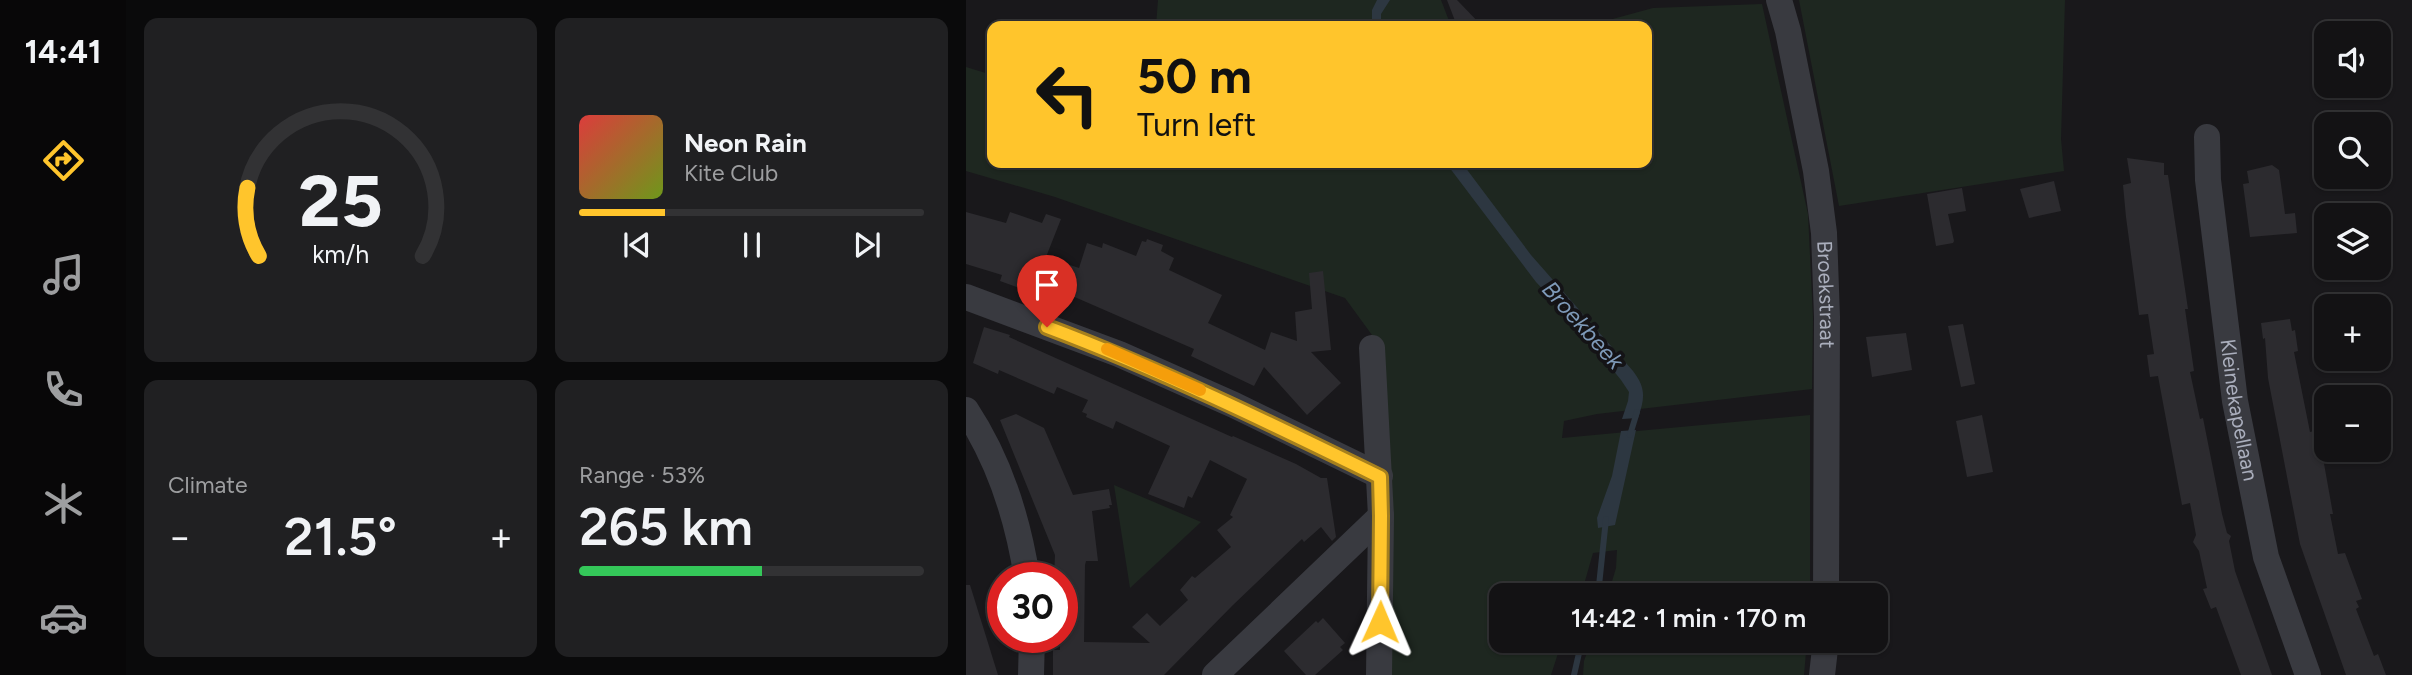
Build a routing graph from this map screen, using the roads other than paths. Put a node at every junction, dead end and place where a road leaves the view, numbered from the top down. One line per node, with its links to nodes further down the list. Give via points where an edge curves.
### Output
1 (1779, 0): 9 (street, Broekstraat, via 1816,171 1824,233)
2 (2207, 137): 16 (street, Kleinekapellaan, via 2208,180 2235,401 2266,557)
3 (966, 298): 6 (street, via 1119,354)
4 (1372, 348): 6 (street)
5 (966, 410): 8 (street, via 1004,484)
6 (1380, 477): 7 (street)
7 (1381, 516): 13 (street); 14 (street)
8 (1024, 562)
9 (1826, 583)
10 (1032, 653): 12 (street)
11 (1825, 653): 15 (street)
12 (1031, 675)
13 (1214, 675)
14 (1378, 675)
15 (1822, 675)
16 (2308, 675)

